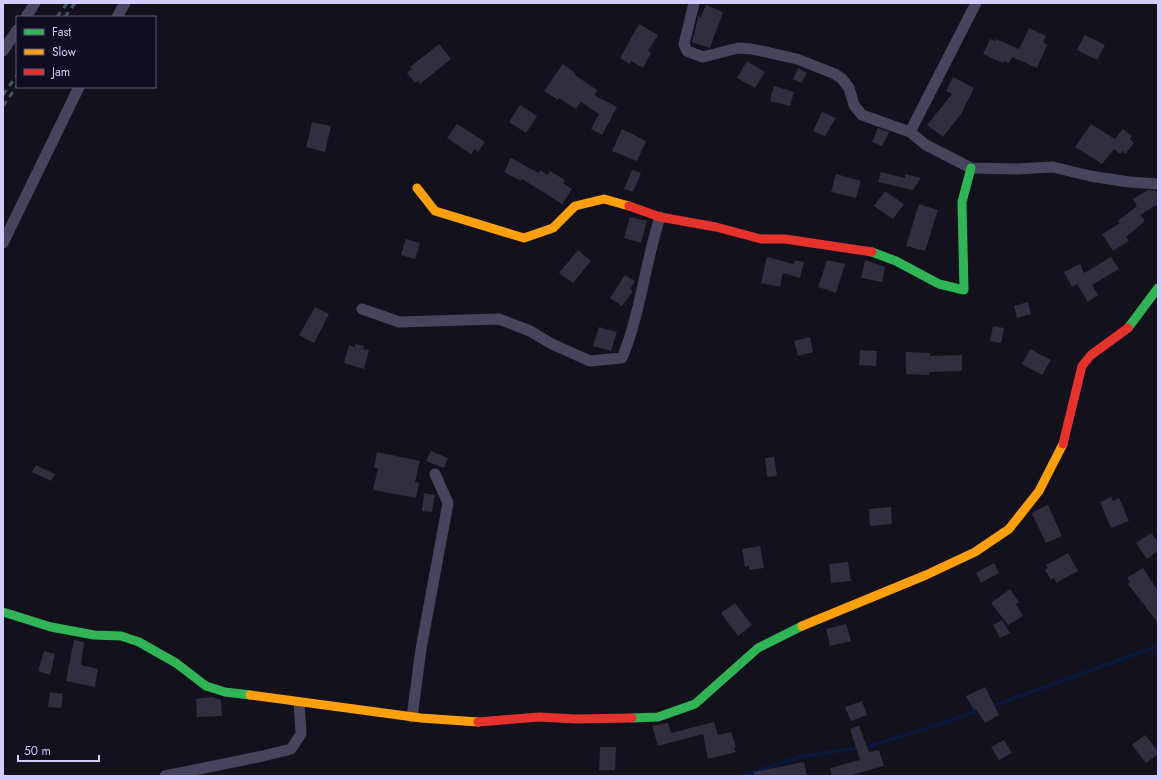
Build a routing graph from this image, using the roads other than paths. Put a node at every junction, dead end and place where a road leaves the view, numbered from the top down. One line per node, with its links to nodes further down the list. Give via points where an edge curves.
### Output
1 (35, 3): 5 (street)
2 (125, 3): 6 (street)
3 (694, 3): 10 (street, via 684,44 687,51 703,57 738,48 797,59 842,79 854,105 862,115)
4 (976, 3): 10 (street)
5 (27, 16)
6 (118, 16)
7 (16, 32): 8 (street)
8 (3, 51)
9 (79, 88): 15 (street)
10 (910, 132): 11 (street, via 926,145)
11 (971, 168): 12 (street, via 1053,167 1090,176); 14 (street, via 962,202 964,290 939,284 896,261 868,251 785,239 761,239 716,227)
12 (1158, 184)
13 (417, 188): 14 (street, via 436,211 524,238 553,228 575,206 604,198)
14 (660, 217): 17 (street, via 652,241 632,333 622,358 590,361 530,331 499,319 399,322)
15 (3, 243)
16 (1158, 288): 21 (street, via 1127,329 1091,355 1082,366 1063,443 1039,491 1009,529 975,552 784,634 758,648 695,704 658,716 576,719 539,717 475,722)
17 (362, 309)
18 (435, 474): 21 (street, via 448,503 421,649)
19 (3, 612): 20 (street, via 51,627 94,635 121,636 146,645 206,686 225,692)
20 (299, 703): 21 (street); 22 (street, via 301,734 291,749)
21 (412, 717)
22 (165, 776)

